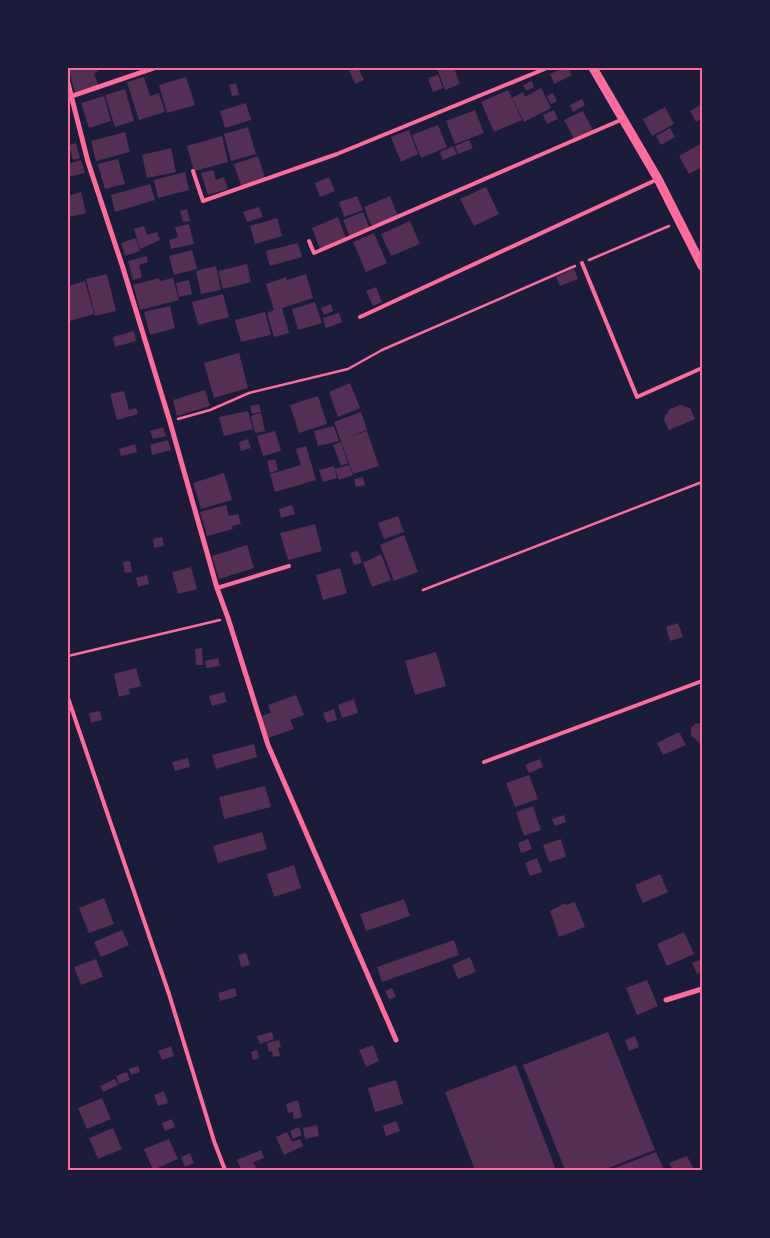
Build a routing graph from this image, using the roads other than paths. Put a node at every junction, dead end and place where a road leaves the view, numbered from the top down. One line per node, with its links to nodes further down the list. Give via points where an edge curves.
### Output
1 (154, 68): 5 (street)
2 (547, 68): 7 (lane, via 337,154 203,201)
3 (593, 68): 6 (street)
4 (68, 83): 5 (street)
5 (72, 96): 15 (street, via 88,162 170,422)
6 (624, 119): 8 (street); 9 (lane, via 314,253)
7 (193, 171)
8 (658, 179): 11 (street); 12 (lane)
9 (309, 241)
10 (582, 263): 13 (lane, via 637,397)
11 (702, 266)
12 (360, 317)
13 (702, 368)
14 (289, 566): 15 (lane)
15 (217, 588): 21 (street, via 268,745)
16 (702, 681): 18 (lane)
17 (68, 698): 22 (lane)
18 (484, 762)
19 (702, 989): 20 (street)
20 (666, 1000)
21 (396, 1040)
22 (225, 1170)

